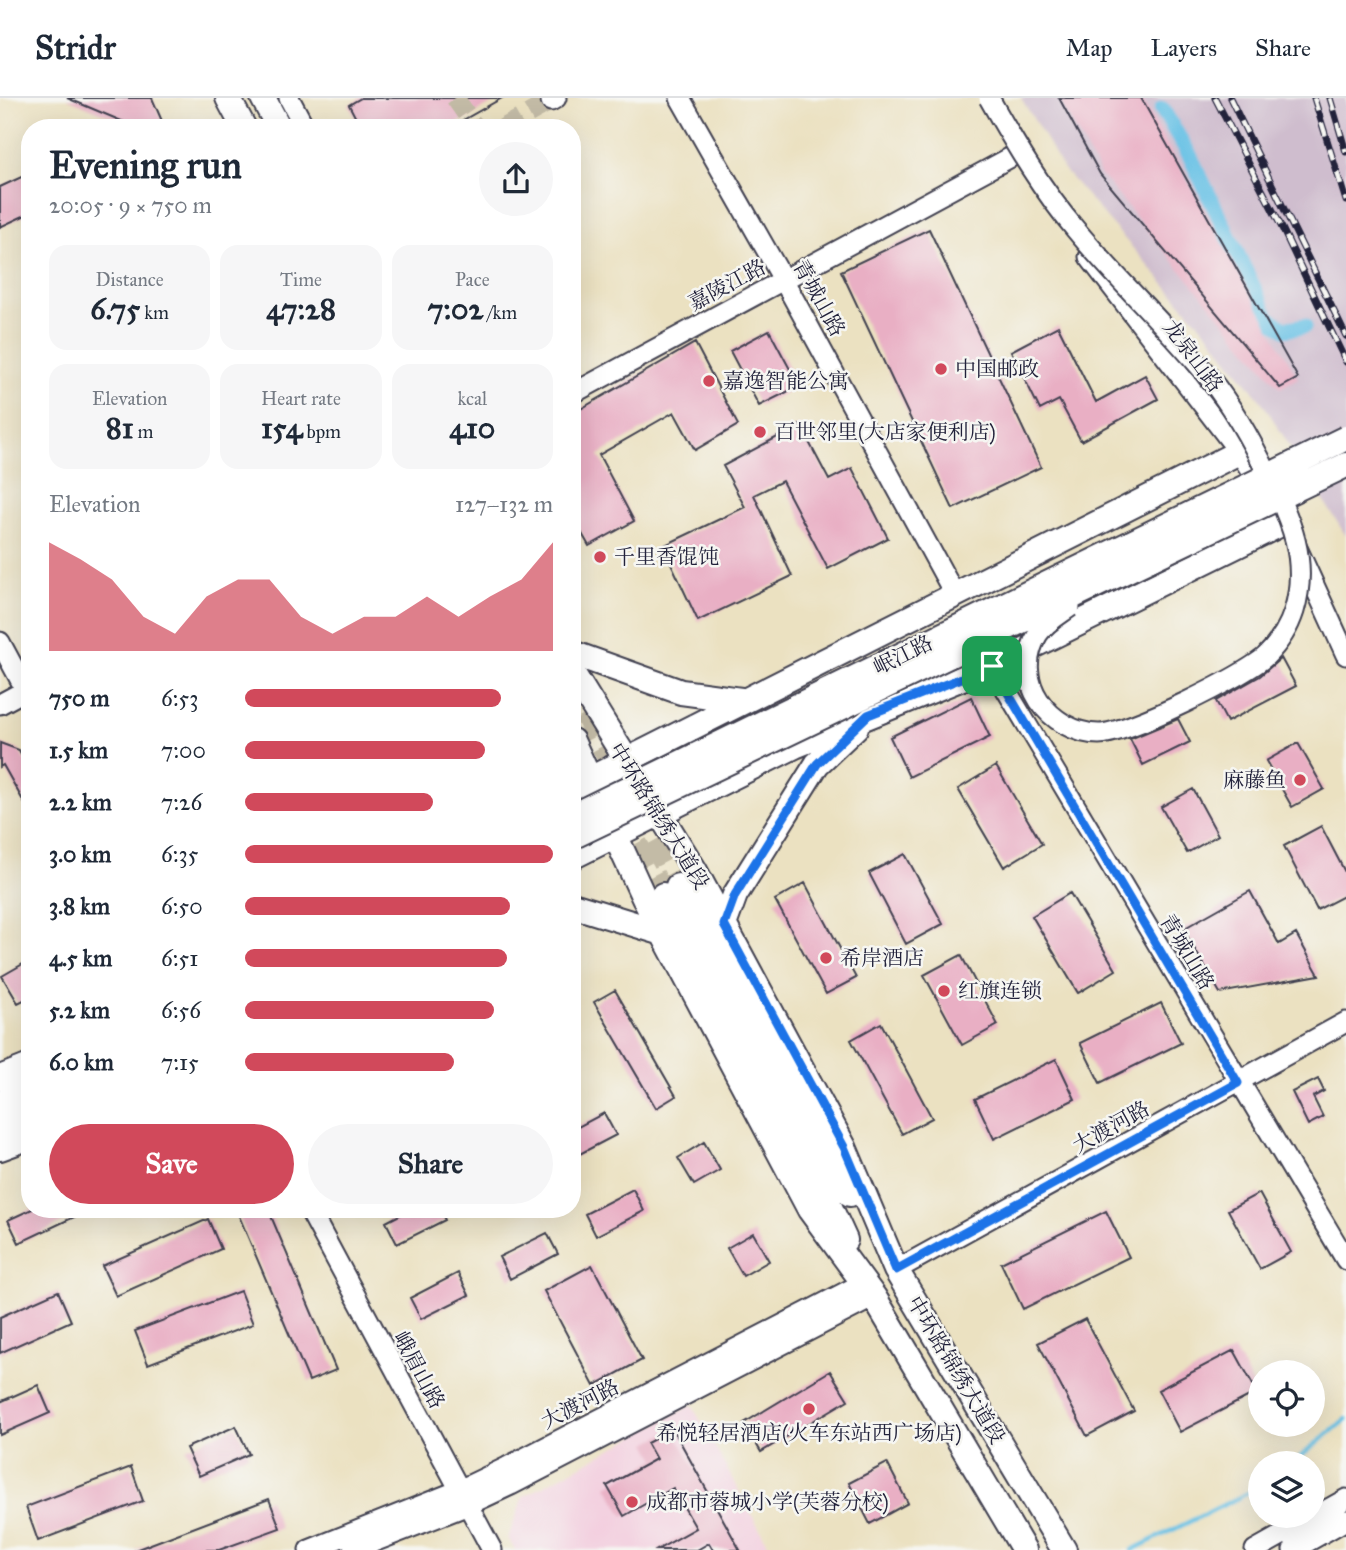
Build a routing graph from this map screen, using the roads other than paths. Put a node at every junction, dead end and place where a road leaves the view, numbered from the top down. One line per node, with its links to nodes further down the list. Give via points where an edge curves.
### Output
1 (228, 98): 7 (main road)
2 (263, 98): 8 (main road)
3 (289, 98): 9 (street)
4 (680, 98): 11 (street, 青城山路)
5 (980, 98): 10 (street, 龙泉山路)
6 (989, 98): 17 (street, bridge, via 1021,155 1075,229 1211,380 1232,410 1288,514 1300,557 1300,584 1281,638 1242,674 1137,723 1101,734 1069,729 1038,702 1028,659 1038,634 1051,620)
7 (239, 119)
8 (274, 119)
9 (300, 119)
10 (1013, 156): 11 (street, 嘉陵江路); 14 (street, 龙泉山路)
11 (784, 281): 12 (street, 嘉陵江路); 18 (street, 青城山路)
12 (581, 389)
13 (1346, 438): 31 (main road, 岷江路, bridge)
14 (1239, 453): 16 (street, 龙泉山路); 18 (main road, 岷江路)
15 (1346, 465): 17 (main road, 岷江路, bridge)
16 (1285, 522): 21 (street, 龙泉山路); 22 (main road, 岷江路)
17 (1110, 579): 33 (main road, 岷江路, bridge)
18 (955, 595): 26 (main road, 岷江路)
19 (0, 642): 23 (street)
20 (581, 656): 26 (main road, via 681,692)
21 (1346, 656)
22 (992, 666): 28 (main road, 岷江路); 42 (street, 青城山路)
23 (21, 681)
24 (581, 687): 29 (main road, 中环路锦绣大道段)
25 (21, 696): 27 (street)
26 (742, 701): 29 (main road, 岷江路)
27 (0, 704)
28 (868, 715): 32 (main road, 岷江路); 37 (main road, via 817,764 735,895)
29 (625, 761): 30 (main road, 岷江路); 32 (main road, 中环路锦绣大道段)
30 (581, 784): 34 (main road, 中环路锦绣大道段)
31 (581, 812)
32 (657, 814): 34 (main road, 岷江路); 37 (main road, 中环路锦绣大道段)
33 (581, 833)
34 (615, 835): 35 (main road, 岷江路); 38 (main road, 中环路锦绣大道段)
35 (581, 852)
36 (581, 908): 38 (main road)
37 (724, 925): 51 (main road, 中环路锦绣大道段, via 844,1147)
38 (663, 933): 52 (main road, 中环路锦绣大道段, via 810,1210)
39 (1346, 1022): 42 (street, 大渡河路)
40 (21, 1070): 41 (main road)
41 (0, 1078)
42 (1238, 1083): 50 (street, 青城山路); 51 (street, 大渡河路)
43 (21, 1095): 44 (main road)
44 (0, 1103)
45 (21, 1116): 46 (main road)
46 (0, 1125)
47 (21, 1141): 48 (main road)
48 (0, 1149)
49 (314, 1218): 53 (street, 峨眉山路)
50 (1346, 1260)
51 (896, 1270): 52 (main road, via 671,890); 60 (main road, 中环路锦绣大道段)
52 (869, 1289): 53 (street, 大渡河路); 59 (main road, 中环路锦绣大道段)
53 (462, 1499): 56 (street, 大渡河路); 57 (street, 大渡河路); 58 (street, 峨眉山路)
54 (1346, 1499): 61 (street)
55 (1346, 1520): 62 (street)
56 (309, 1550)
57 (353, 1550)
58 (492, 1550)
59 (1024, 1550)
60 (1063, 1550)
61 (1255, 1550)
62 (1293, 1550)

